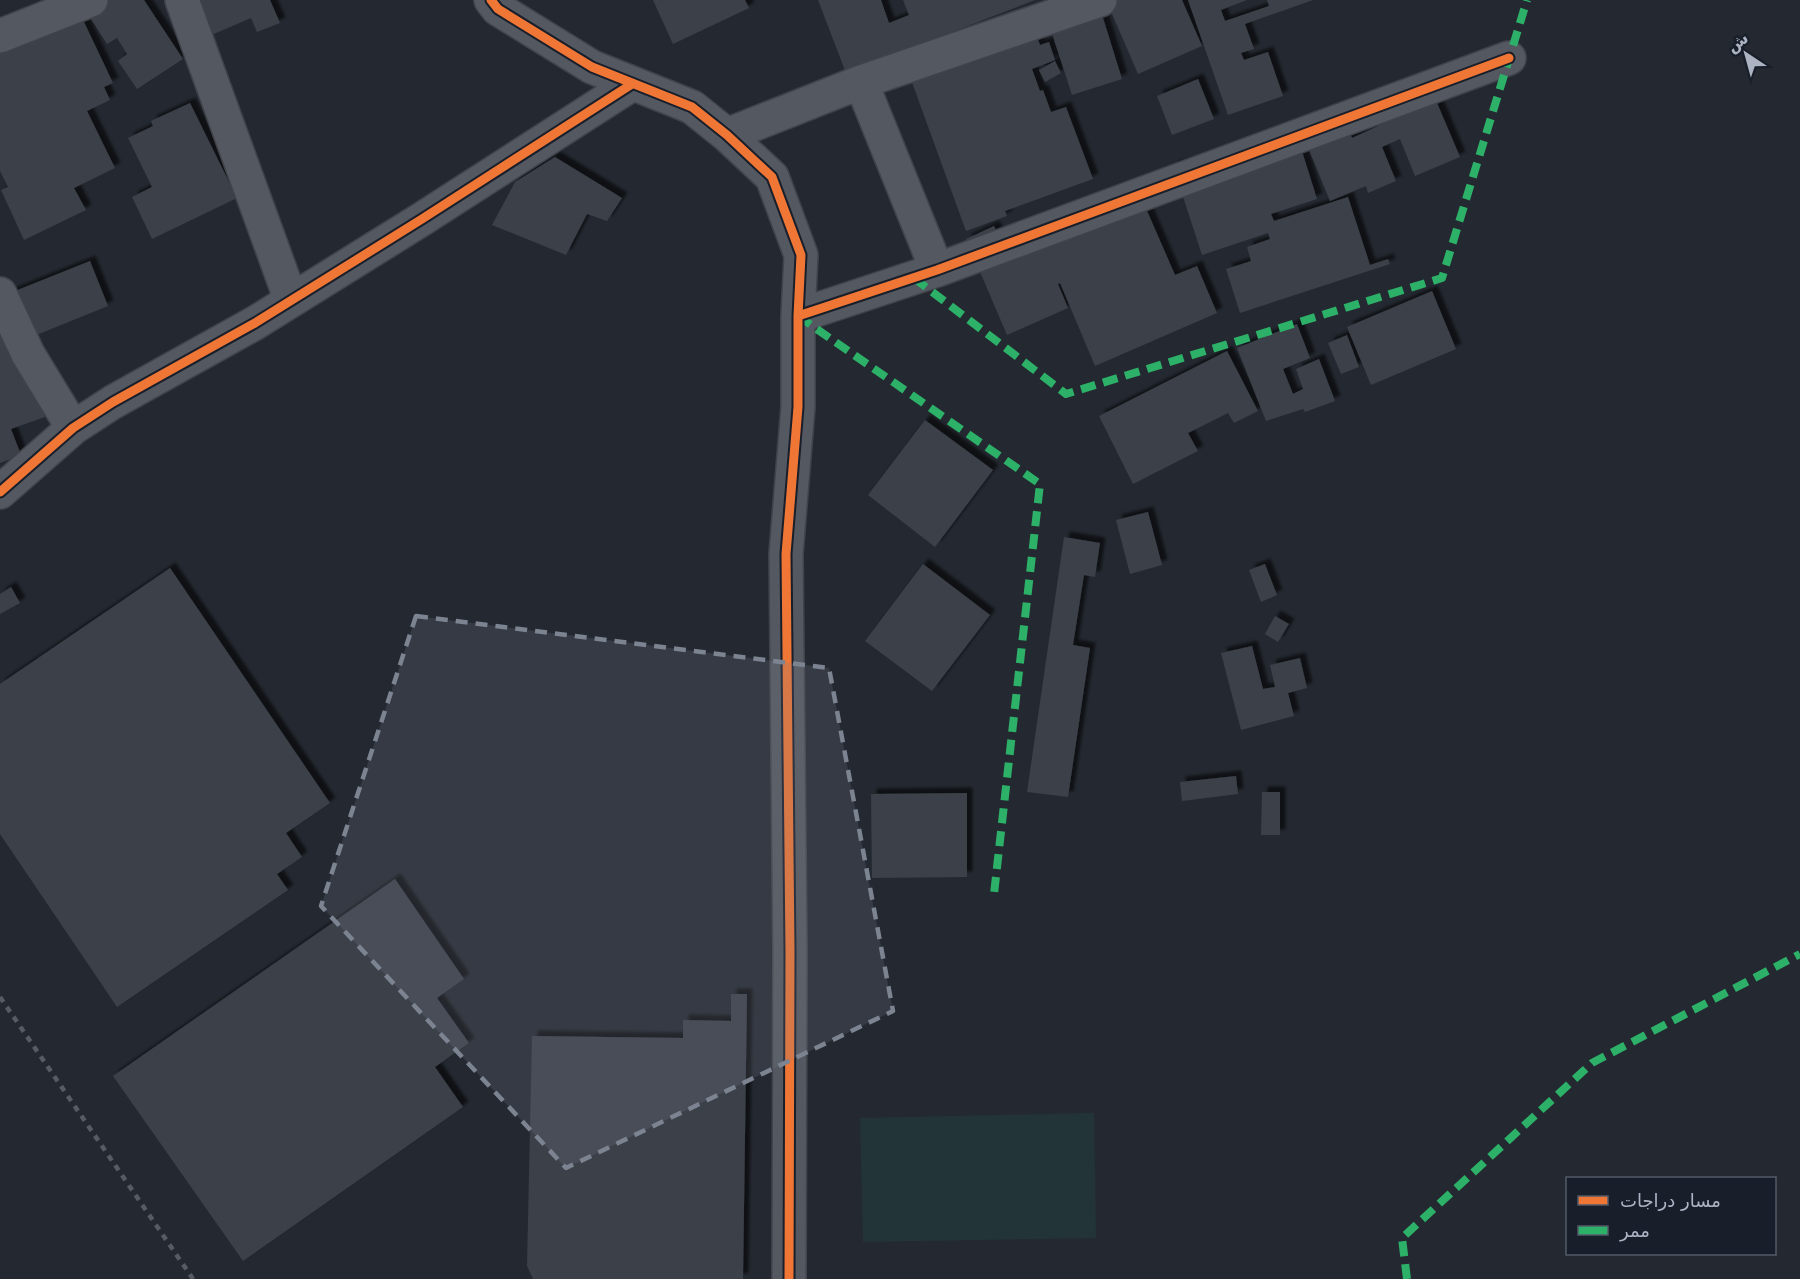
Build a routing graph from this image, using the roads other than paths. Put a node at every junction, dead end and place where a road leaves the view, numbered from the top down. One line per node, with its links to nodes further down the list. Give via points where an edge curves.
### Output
1 (91, 0): 5 (street)
2 (182, 0): 12 (street)
3 (1100, 0): 7 (street)
4 (501, 2): 8 (street, via 592,67)
5 (0, 36)
6 (1509, 58): 10 (street)
7 (861, 82): 9 (street); 10 (street)
8 (632, 84): 9 (street, via 692,107); 12 (street)
9 (727, 135): 13 (street, via 772,177 801,255)
10 (937, 270): 13 (street)
11 (0, 294): 14 (street, via 28,354)
12 (291, 300): 14 (street)
13 (798, 316): 16 (street, via 798,407 786,554)
14 (73, 428): 15 (street)
15 (0, 492)
16 (789, 1279)

